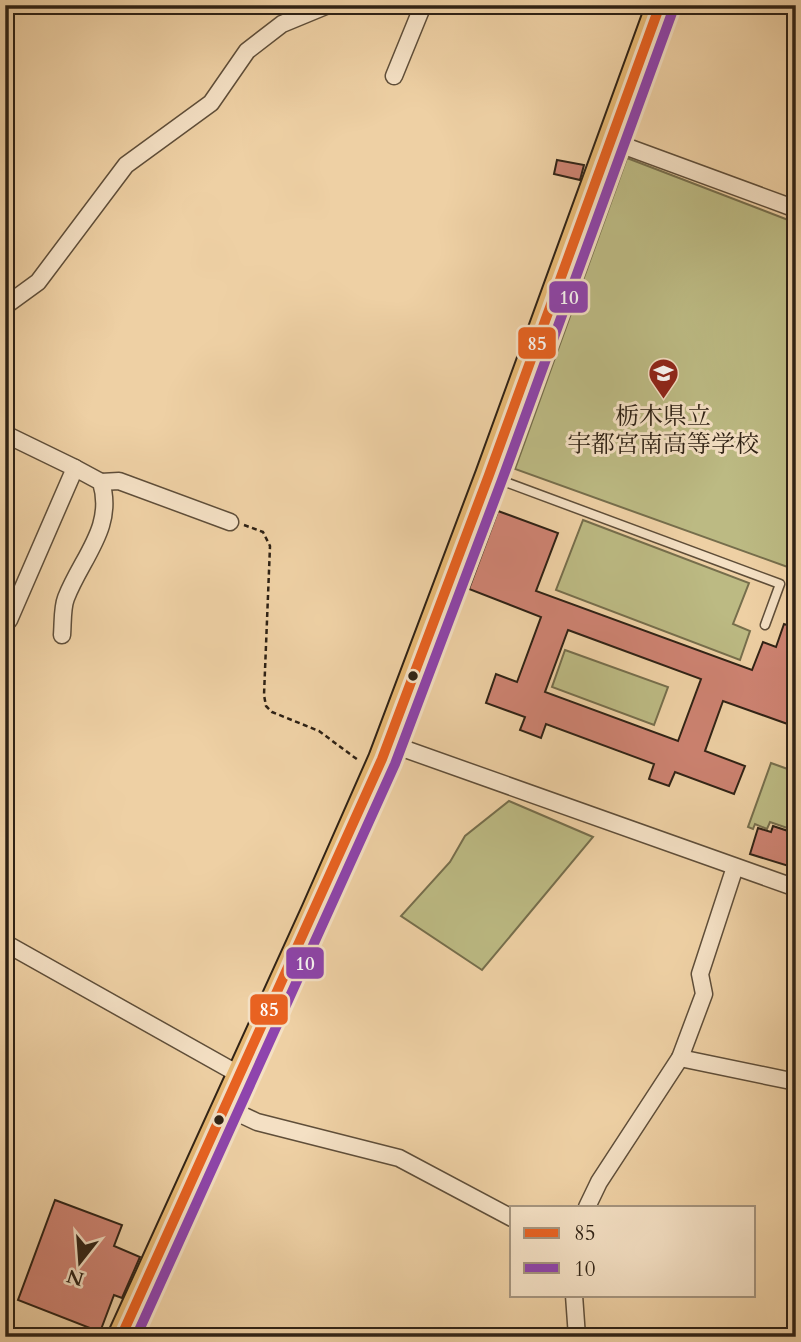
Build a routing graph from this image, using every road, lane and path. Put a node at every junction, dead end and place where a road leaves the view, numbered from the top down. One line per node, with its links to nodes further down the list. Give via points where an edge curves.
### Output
1 (328, 5): 7 (street, via 282,24 247,51 211,103 126,165 38,282)
2 (423, 5): 4 (street)
3 (660, 5): 5 (main road)
4 (394, 76)
5 (611, 141): 6 (street); 10 (main road)
6 (794, 204)
7 (5, 306)
8 (5, 434): 9 (street)
9 (75, 468): 11 (street); 13 (street)
10 (489, 475): 14 (lane, via 780,583); 16 (main road)
11 (101, 482): 12 (street, via 119,481); 15 (street, via 104,522 65,600)
12 (230, 522): 17 (path, via 263,532 270,546 266,706 319,730)
13 (9, 620)
14 (765, 625)
15 (62, 635)
16 (388, 743): 17 (main road); 18 (street)
17 (377, 770): 22 (main road)
18 (735, 867): 19 (street); 21 (street, via 700,974 704,993)
19 (796, 888)
20 (5, 943): 22 (street)
21 (680, 1058): 23 (street); 25 (street, via 598,1182)
22 (240, 1075): 24 (main road)
23 (796, 1082)
24 (225, 1107): 26 (street, via 257,1122 399,1158); 28 (main road)
25 (587, 1206)
26 (510, 1217)
27 (574, 1296): 29 (street)
28 (121, 1337)
29 (577, 1337)

